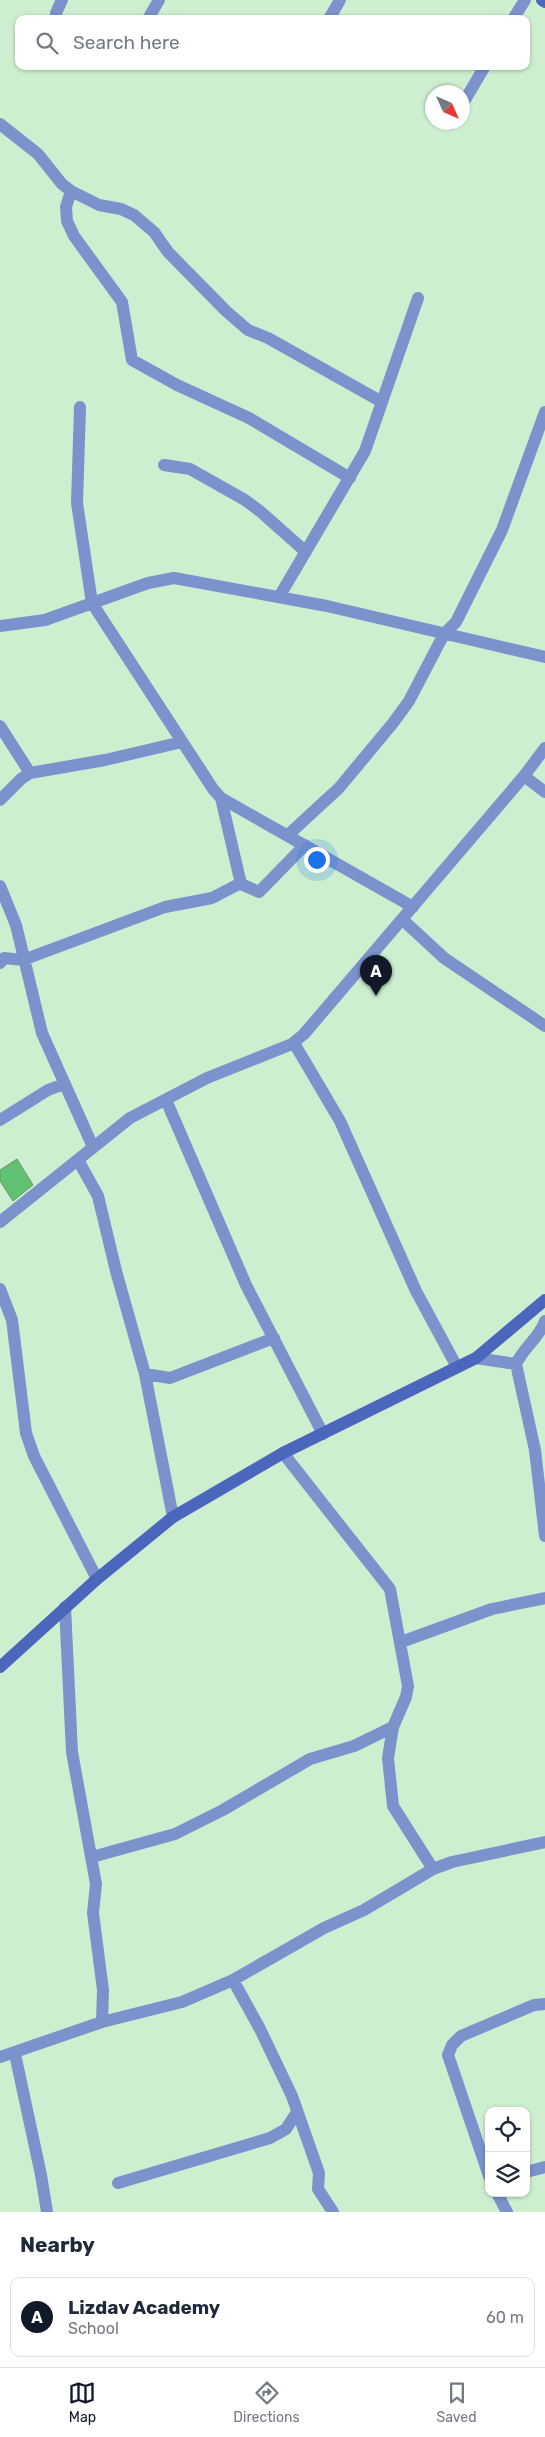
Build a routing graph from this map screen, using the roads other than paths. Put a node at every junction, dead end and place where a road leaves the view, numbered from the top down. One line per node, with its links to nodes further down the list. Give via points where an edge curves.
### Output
1 (62, 0): 5 (street)
2 (158, 0): 6 (street)
3 (340, 0): 7 (street)
4 (524, 0): 8 (street)
5 (56, 13)
6 (150, 15)
7 (331, 15)
8 (516, 15)
9 (483, 70): 10 (street)
10 (470, 91)
11 (0, 124): 12 (street, via 38,154)
12 (71, 191): 14 (street, via 99,205 134,215 154,232 168,252 226,312 248,330); 18 (street, via 66,207 67,221 74,236 122,302 132,360 249,418)
13 (418, 298): 14 (street)
14 (382, 402): 18 (street, via 365,451)
15 (80, 407): 21 (street, via 77,503)
16 (545, 412): 23 (street, via 502,530 456,622)
17 (164, 465): 19 (street, via 190,469 245,500)
18 (350, 478): 19 (street)
19 (306, 552): 20 (street)
20 (279, 597): 21 (street, via 174,578 148,583); 23 (street)
21 (92, 604): 22 (street, via 45,620); 26 (street)
22 (0, 626)
23 (444, 634): 24 (street); 33 (street, via 410,701 339,788)
24 (545, 657)
25 (0, 726): 28 (street)
26 (182, 742): 28 (street); 31 (street)
27 (545, 748): 29 (street)
28 (30, 774): 32 (street)
29 (524, 776): 30 (street); 37 (street)
30 (545, 792)
31 (221, 798): 33 (street); 35 (street)
32 (0, 800)
33 (288, 835): 34 (street)
34 (305, 845): 35 (street, via 264,890 255,891); 37 (street)
35 (241, 884): 39 (street, via 212,898 165,907)
36 (0, 886): 39 (street, via 16,925)
37 (413, 907): 38 (street)
38 (403, 920): 41 (street, via 444,958); 42 (street, via 313,1025)
39 (23, 960): 40 (street, via 4,958); 43 (street, via 42,1034)
40 (0, 962)
41 (545, 1026)
42 (294, 1042): 44 (street, via 207,1078); 55 (street, via 340,1121 416,1291)
43 (64, 1084): 45 (street, via 48,1090); 46 (street)
44 (166, 1100): 46 (street, via 130,1118); 52 (street, via 246,1284)
45 (0, 1120)
46 (93, 1147): 47 (street)
47 (78, 1160): 48 (street); 56 (street, via 98,1196)
48 (0, 1222)
49 (0, 1289): 62 (street, via 12,1320 26,1433 34,1456)
50 (545, 1302): 53 (street)
51 (545, 1321): 54 (street, via 543,1329 522,1352)
52 (274, 1338): 56 (street, via 170,1378); 57 (street)
53 (476, 1358): 54 (street); 55 (street)
54 (516, 1364): 58 (street)
55 (457, 1367): 57 (street)
56 (145, 1374): 60 (street)
57 (323, 1434): 59 (street)
58 (540, 1450): 61 (street)
59 (283, 1453): 60 (street); 65 (street, via 390,1589)
60 (173, 1517): 62 (street)
61 (545, 1536)
62 (96, 1579): 64 (street)
63 (545, 1598): 65 (street, via 492,1609)
64 (65, 1607): 66 (street); 69 (street, via 72,1752)
65 (401, 1642): 67 (street, via 408,1686)
66 (0, 1667)
67 (393, 1727): 69 (street, via 354,1746 310,1759 175,1834); 70 (street, via 388,1758 393,1806)
68 (545, 1842): 70 (street)
69 (92, 1856): 73 (street, via 96,1884 93,1912 103,1990)
70 (433, 1869): 71 (street)
71 (233, 1980): 73 (street, via 182,2002); 76 (street, via 260,2029)
72 (545, 2004): 77 (street, via 534,2005 461,2036 448,2055)
73 (102, 2022): 74 (street)
74 (14, 2054): 75 (street); 82 (street)
75 (0, 2057)
76 (297, 2112): 80 (street, via 286,2129 270,2138); 83 (street, via 319,2174 318,2189)
77 (485, 2164)
78 (545, 2167): 79 (street)
79 (530, 2171)
80 (118, 2183)
81 (499, 2197): 84 (street)
82 (47, 2212)
83 (333, 2212)
84 (507, 2212)

